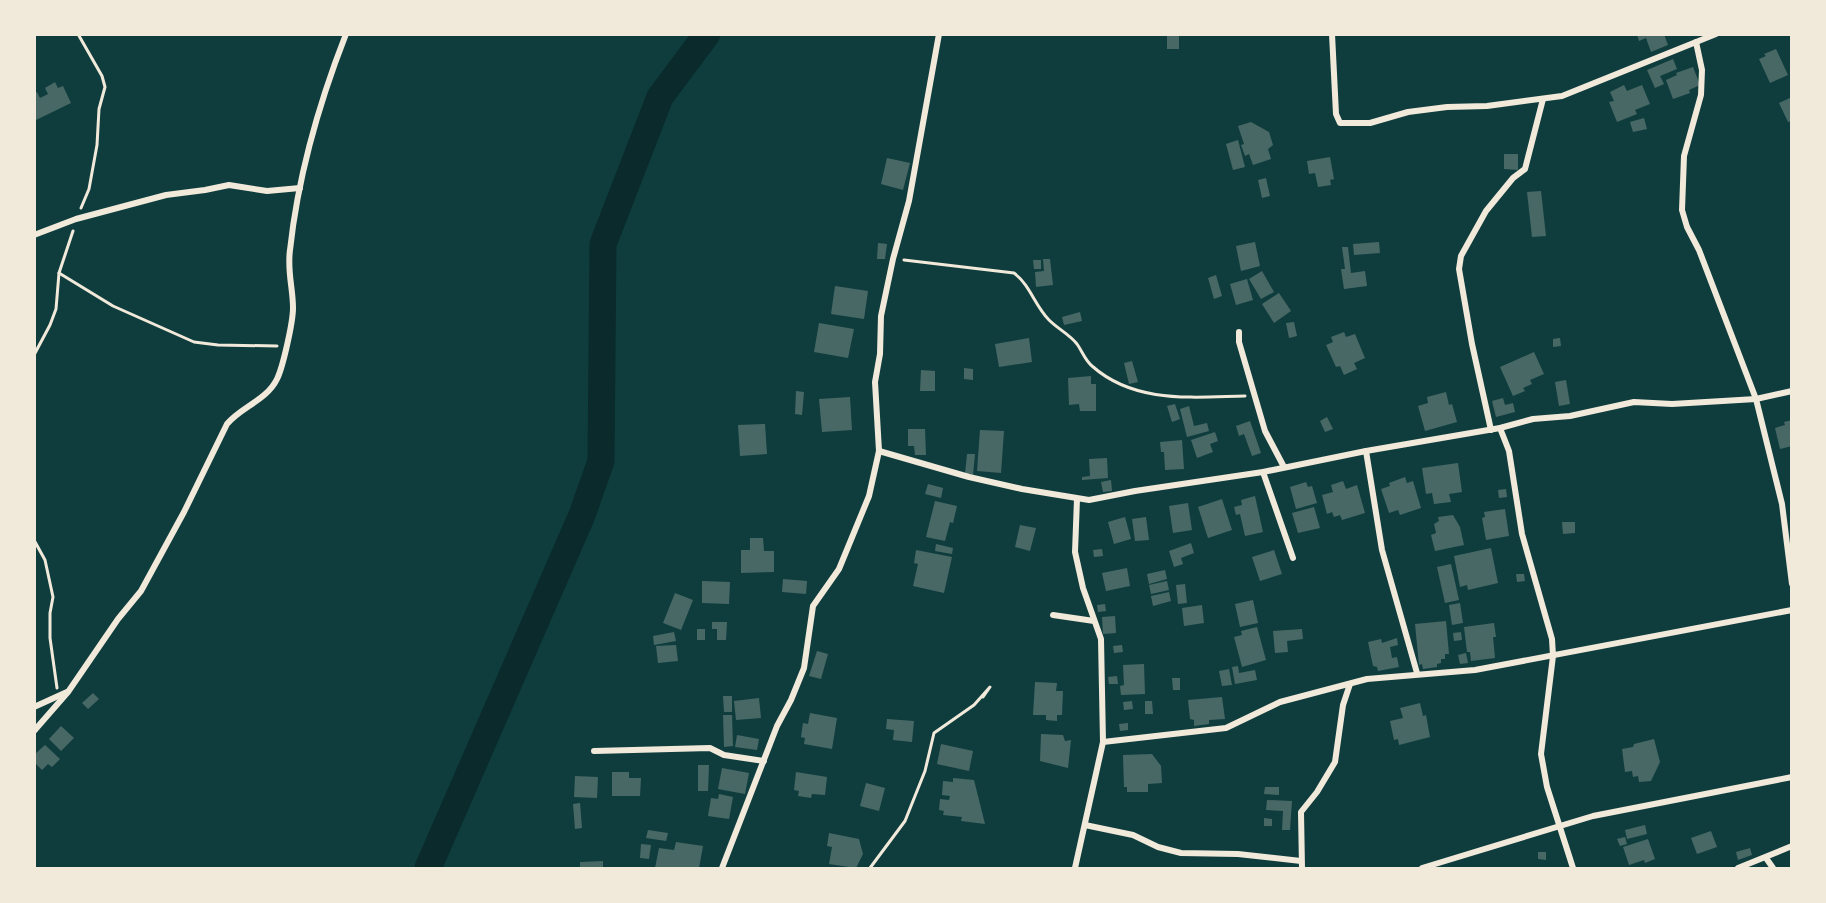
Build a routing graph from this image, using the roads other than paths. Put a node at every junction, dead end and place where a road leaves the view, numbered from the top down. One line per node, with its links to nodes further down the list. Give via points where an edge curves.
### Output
1 (346, 34): 7 (street, via 320,104)
2 (939, 34): 14 (street, via 909,201 881,316 876,382)
3 (1332, 34): 6 (street, via 1334,97 1340,123 1370,123 1408,112)
4 (1713, 35): 5 (street)
5 (1696, 42): 6 (street, via 1562,96); 11 (street, via 1702,70 1701,95 1684,156 1682,210)
6 (1543, 99): 13 (street, via 1525,169 1486,211 1461,255 1460,284)
7 (300, 188): 8 (street, via 267,191 221,186 166,195 76,219); 27 (street, via 290,252 294,310 276,381 227,424 141,591)
8 (34, 236)
9 (1239, 332): 16 (street, via 1254,397)
10 (1791, 391): 11 (street)
11 (1756, 399): 12 (street, via 1634,402); 20 (street, via 1782,504)
12 (1500, 428): 13 (street); 24 (street, via 1509,451 1522,534 1547,619)
13 (1491, 430): 15 (street)
14 (879, 451): 18 (street, via 969,477); 32 (street, via 869,496 854,534 839,569 813,606 804,668)
15 (1366, 451): 16 (street); 25 (street, via 1382,550)
16 (1284, 467): 17 (street)
17 (1263, 472): 18 (street); 19 (street)
18 (1077, 499): 23 (street, via 1075,552)
19 (1293, 558)
20 (1791, 584)
21 (1791, 610): 24 (street)
22 (1053, 615): 23 (street)
23 (1094, 621): 30 (street, via 1101,639)
24 (1553, 656): 25 (street, via 1475,670); 35 (street, via 1541,754)
25 (1417, 673): 26 (street)
26 (1350, 684): 30 (street, via 1286,700 1226,728); 38 (street, via 1335,762 1301,812)
27 (68, 692): 28 (street); 29 (street)
28 (34, 707)
29 (34, 731)
30 (1103, 742): 34 (street)
31 (594, 751): 32 (street, via 710,748 723,755)
32 (764, 761): 39 (street)
33 (1791, 777): 35 (street)
34 (1085, 825): 38 (street, via 1133,835 1158,848 1181,853); 40 (street)
35 (1559, 825): 42 (street); 43 (street)
36 (1791, 846): 37 (street)
37 (1766, 858): 44 (street); 45 (street)
38 (1301, 861): 41 (street)
39 (722, 868)
40 (1075, 868)
41 (1302, 868)
42 (1422, 868)
43 (1573, 868)
44 (1738, 868)
45 (1773, 868)

